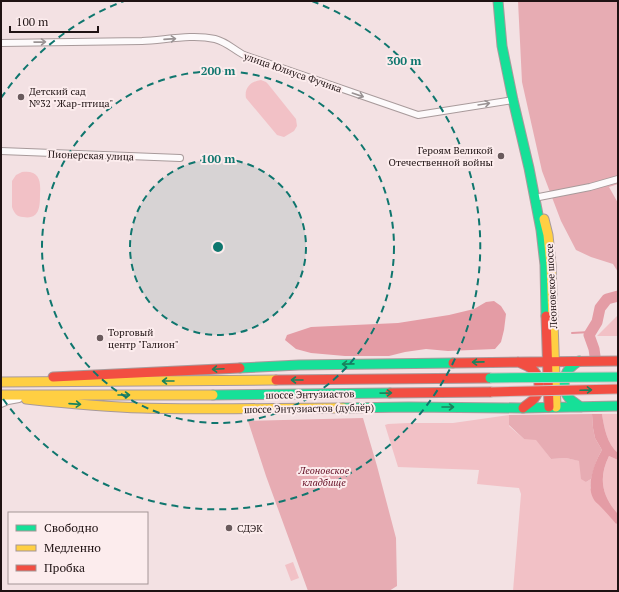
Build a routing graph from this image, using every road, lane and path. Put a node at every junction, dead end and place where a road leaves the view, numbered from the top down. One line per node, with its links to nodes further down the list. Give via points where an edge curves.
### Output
1 (498, 1): 3 (main road, Леоновское шоссе, via 502,46)
2 (1, 43): 3 (street, улица Юлиуса Фучика, one-way to 3, via 143,41 205,37 228,44 244,55 418,115)
3 (513, 100): 6 (main road, Леоновское шоссе)
4 (1, 151): 5 (street, Пионерская улица)
5 (180, 158)
6 (529, 168): 8 (main road, Леоновское шоссе); 10 (main road, Леоновское шоссе, via 545,265)
7 (618, 179): 8 (street)
8 (539, 197): 10 (main road, Леоновское шоссе, via 550,250)
9 (618, 360): 11 (main road)
10 (551, 361): 11 (main road); 12 (main road); 20 (main road, Леоновское шоссе)
11 (583, 361): 21 (main road, via 569,369 564,384 570,398)
12 (517, 362): 14 (main road, one-way to 14, via 299,365); 22 (main road, via 531,368 539,381 536,396)
13 (618, 377): 14 (main road, шоссе Энтузиастов, one-way to 14, bridge)
14 (1, 381)
15 (618, 389): 16 (main road, шоссе Энтузиастов, one-way to 15, bridge)
16 (1, 396): 17 (main road, шоссе Энтузиастов (дублёр))
17 (22, 399): 18 (street); 22 (main road, шоссе Энтузиастов (дублёр), one-way to 22, via 72,404 197,409)
18 (1, 404)
19 (618, 406): 21 (main road, шоссе Энтузиастов (дублёр))
20 (552, 407): 21 (main road, шоссе Энтузиастов (дублёр)); 22 (main road, шоссе Энтузиастов (дублёр))
21 (585, 407)
22 (522, 408)

